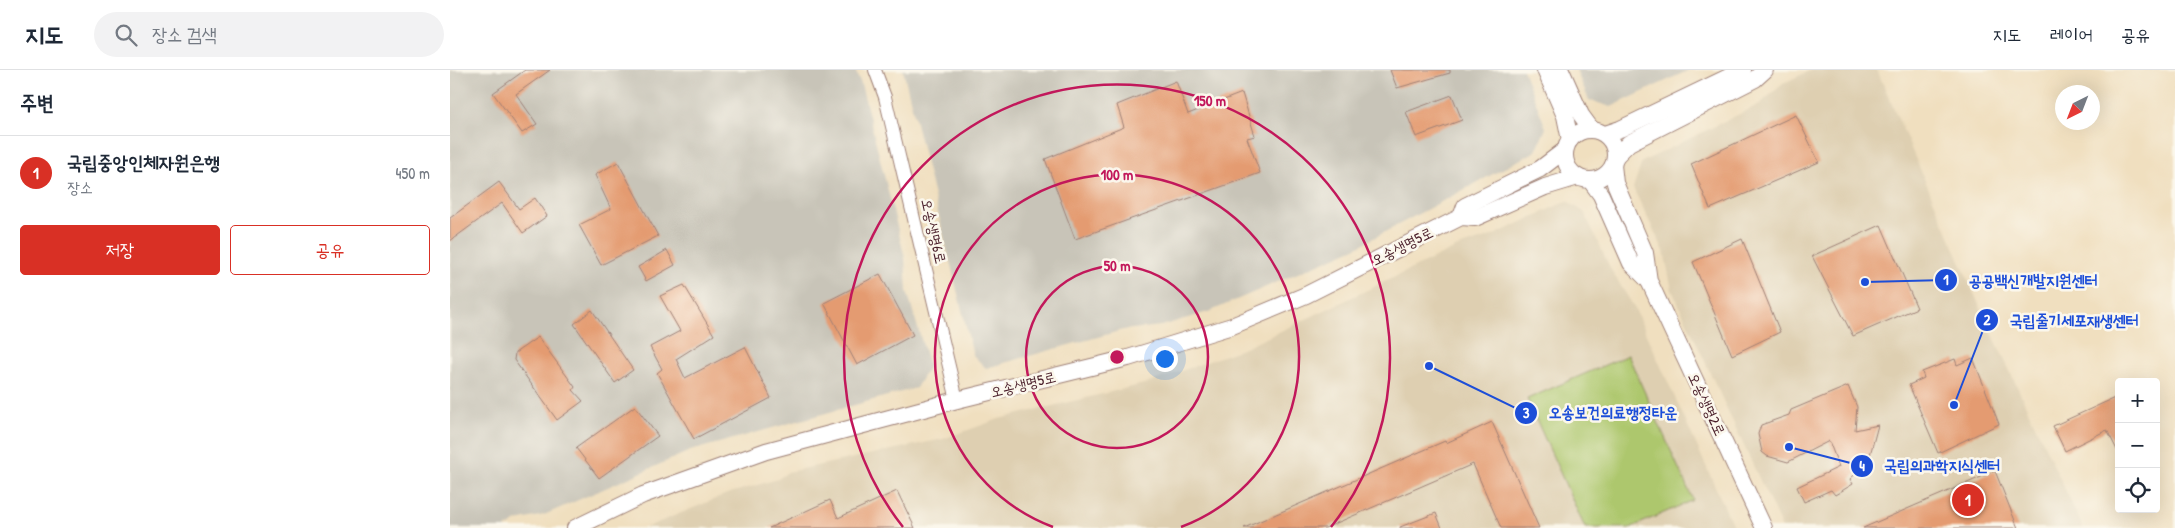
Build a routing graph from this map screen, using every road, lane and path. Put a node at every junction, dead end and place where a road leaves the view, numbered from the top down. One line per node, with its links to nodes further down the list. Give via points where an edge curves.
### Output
1 (875, 70): 12 (street, 오송생명6로, via 887,106)
2 (1545, 70): 7 (street, via 1565,116)
3 (1561, 70): 6 (street, via 1581,115)
4 (1743, 70): 6 (street, via 1620,129)
5 (1765, 70): 8 (street, via 1756,79 1629,143)
6 (1598, 132): 7 (street, via 1580,131); 8 (street, via 1614,148)
7 (1567, 145): 9 (street, via 1567,166); 10 (street, 오송생명5로, via 1540,169 1466,206)
8 (1614, 161): 9 (street, via 1602,177); 11 (street, 오송생명2로, via 1615,184 1645,253)
9 (1584, 179): 10 (street, 오송생명5로, via 1545,187 1475,218); 11 (street, 오송생명2로, via 1601,195 1631,263)
10 (1461, 217): 12 (street, 오송생명5로, via 1306,295 1232,326 1128,358)
11 (1649, 281): 14 (street, 오송생명2로)
12 (957, 400): 13 (street, 오송생명5로, via 766,451 643,495)
13 (575, 528)
14 (1764, 528)

